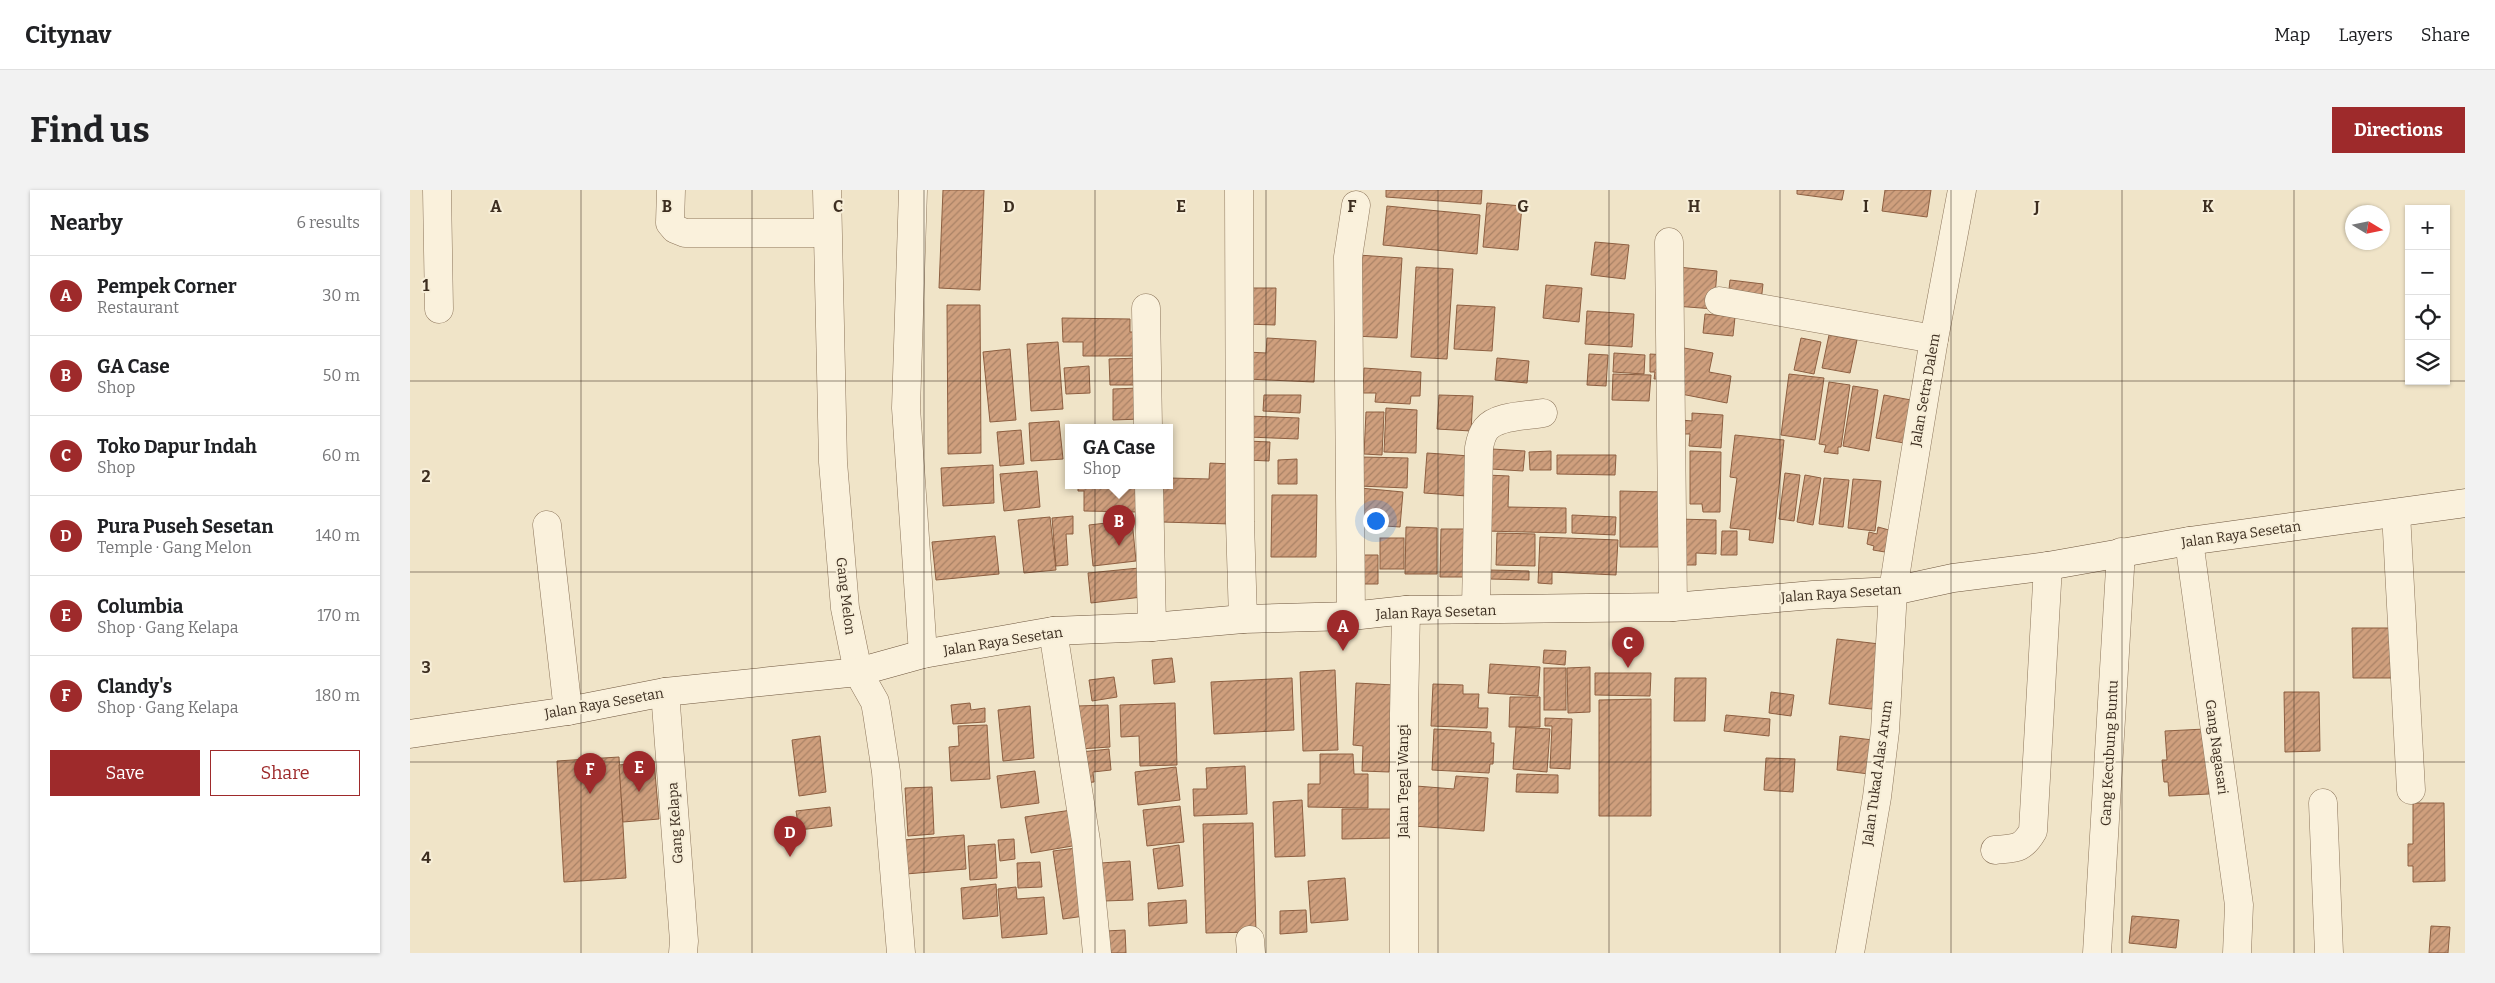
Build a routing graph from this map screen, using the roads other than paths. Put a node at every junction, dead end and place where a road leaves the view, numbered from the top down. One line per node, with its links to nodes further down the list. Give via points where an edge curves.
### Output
1 (438, 190): 12 (street)
2 (671, 190): 8 (street, via 670,223 675,229 685,232)
3 (827, 190): 8 (street, Gang Melon)
4 (913, 190): 31 (street, via 906,408)
5 (1239, 190): 28 (street)
6 (1962, 190): 13 (street, Jalan Setra Dalem)
7 (1356, 205): 27 (street, via 1348,257)
8 (827, 233): 32 (street, Gang Melon, via 833,462 846,608)
9 (1669, 242): 24 (street)
10 (1718, 301): 13 (street)
11 (1146, 308): 15 (street)
12 (439, 309)
13 (1934, 339): 23 (street, Jalan Setra Dalem)
14 (1543, 414): 26 (street, via 1500,420 1485,430 1481,440)
15 (1148, 424)
16 (1149, 489): 29 (street)
17 (2465, 503): 18 (street, Jalan Raya Sesetan)
18 (2396, 513): 20 (street, Jalan Raya Sesetan); 36 (street)
19 (547, 525): 34 (street)
20 (2189, 542): 21 (street, Jalan Raya Sesetan); 45 (street, Gang Nagasari, via 2238,905)
21 (2121, 552): 22 (street, Jalan Raya Sesetan); 44 (street, Gang Kecubung Buntu)
22 (2048, 566): 23 (street, Jalan Raya Sesetan, via 1953,578); 38 (street, via 2033,831 2018,848)
23 (1893, 591): 24 (street, Jalan Raya Sesetan); 43 (street, Jalan Tukad Alas Arum, via 1885,731)
24 (1674, 607): 26 (street, Jalan Raya Sesetan)
25 (1406, 610): 26 (street, Jalan Raya Sesetan); 27 (street, Jalan Raya Sesetan); 42 (street, Jalan Tegal Wangi)
26 (1476, 610)
27 (1351, 616): 28 (street, Jalan Raya Sesetan)
28 (1243, 620): 29 (street, Jalan Raya Sesetan)
29 (1152, 627): 30 (street, Jalan Raya Sesetan)
30 (1053, 631): 31 (street, Jalan Raya Sesetan); 41 (street, via 1084,832)
31 (923, 654): 32 (street, Jalan Raya Sesetan)
32 (858, 672): 33 (street, Jalan Raya Sesetan); 40 (street, Gang Melon, via 874,702 886,772)
33 (665, 692): 34 (street, Jalan Raya Sesetan); 39 (street, Gang Kelapa)
34 (568, 711): 35 (street, Jalan Raya Sesetan)
35 (410, 734)
36 (2411, 790)
37 (2323, 802): 46 (street)
38 (1995, 850)
39 (683, 953)
40 (901, 953)
41 (1097, 953)
42 (1404, 953)
43 (1850, 953)
44 (2097, 953)
45 (2237, 953)
46 (2329, 953)

